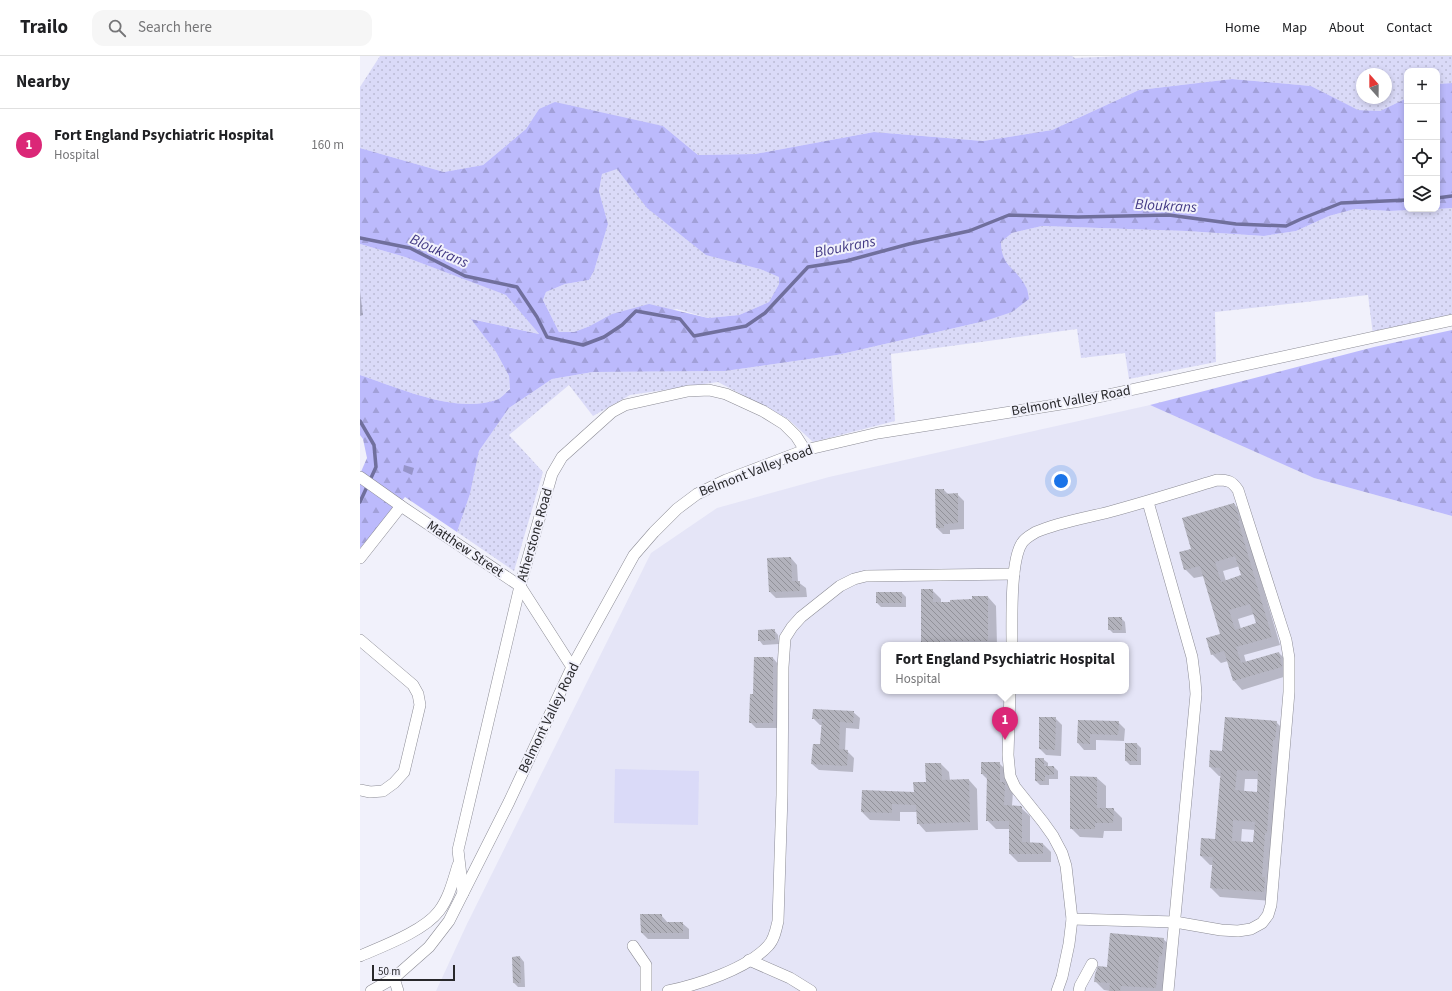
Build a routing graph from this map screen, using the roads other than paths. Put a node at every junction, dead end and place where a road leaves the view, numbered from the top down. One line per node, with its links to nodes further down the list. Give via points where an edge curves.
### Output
1 (1452, 320): 2 (street, Belmont Valley Road, via 1080,401 878,433)
2 (805, 450): 8 (street, Atherstone Road, via 784,424 726,394 709,390 688,391 625,405 612,412 562,457 552,474); 11 (street, Belmont Valley Road, via 726,480 697,494 677,509 634,555)
3 (364, 480): 5 (street, Matthew Street)
4 (1148, 502): 7 (street, via 1061,524 1028,536 1019,550); 17 (street, via 1192,657 1196,680); 17 (street, via 1217,480 1227,480 1234,484 1286,640 1289,658 1289,700 1271,905 1268,915 1262,923 1252,929 1238,931)
5 (401, 506): 6 (street); 8 (street, Matthew Street)
6 (360, 558)
7 (1014, 574): 10 (street); 20 (street, via 866,576 840,586 792,627 785,638 783,666 778,921 774,937 768,946)
8 (520, 586): 11 (street, Matthew Street); 14 (street, Atherstone Road, via 458,850)
9 (360, 640): 13 (street, via 412,685 418,694 420,705 404,772 383,791)
10 (1012, 642)
11 (572, 667): 15 (street, Belmont Valley Road)
12 (1010, 694): 16 (street, via 1010,776 1015,787 1043,822 1062,853 1066,866)
13 (360, 790)
14 (459, 862): 15 (street, Atherstone Road); 19 (street, via 445,901 432,918 412,932)
15 (463, 893): 22 (street, Belmont Valley Road, via 449,921 429,946)
16 (1072, 919): 17 (street); 29 (street, via 1069,944)
17 (1175, 922): 31 (street)
18 (632, 946): 26 (street, via 646,965)
19 (360, 956)
20 (749, 960): 23 (street, via 726,973); 28 (street, via 790,978)
21 (1092, 964): 30 (street)
22 (394, 978): 24 (street, Belmont Valley Road); 25 (street)
23 (687, 989): 27 (street)
24 (371, 991)
25 (398, 991)
26 (646, 991)
27 (668, 991)
28 (811, 991)
29 (1057, 991)
30 (1079, 991)
31 (1168, 991)

